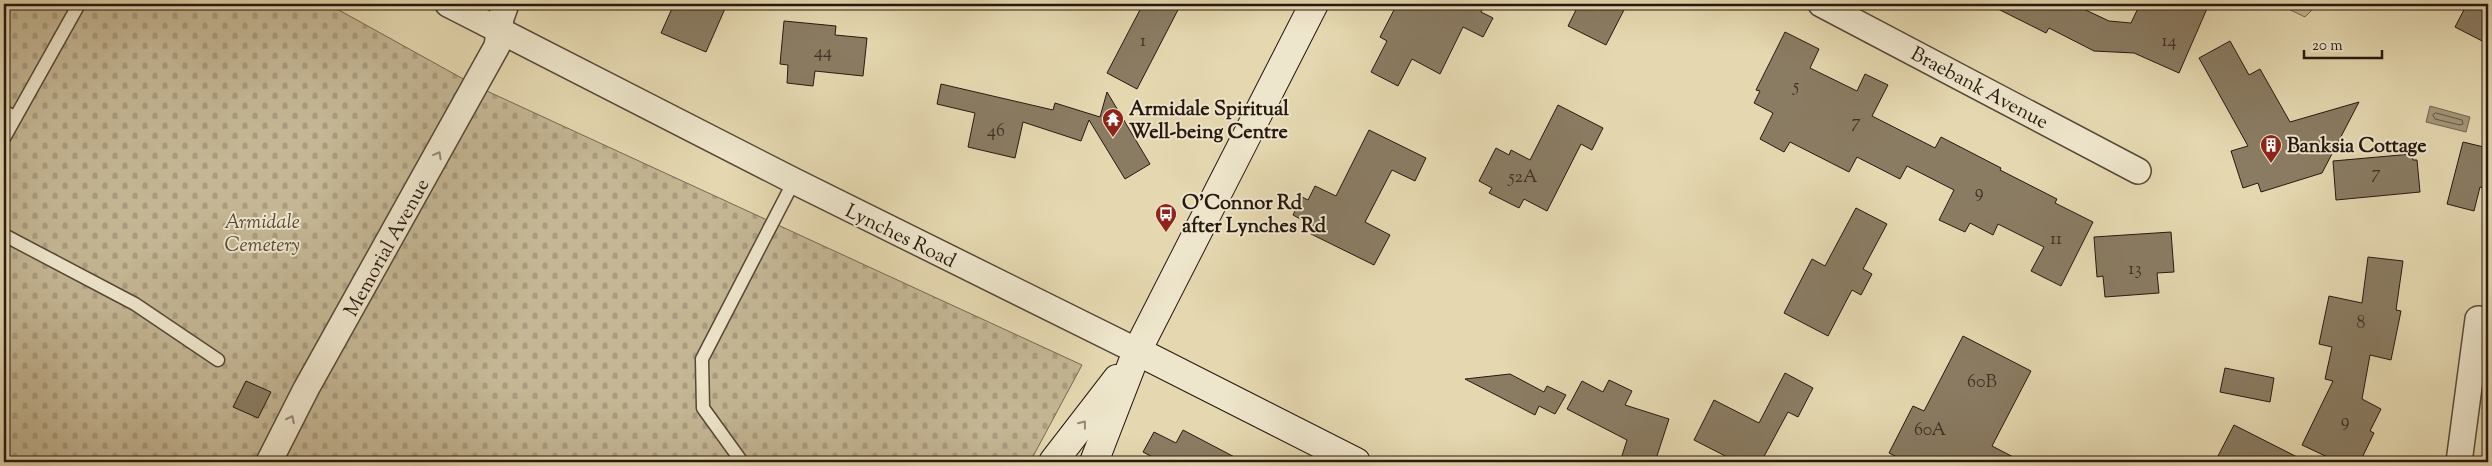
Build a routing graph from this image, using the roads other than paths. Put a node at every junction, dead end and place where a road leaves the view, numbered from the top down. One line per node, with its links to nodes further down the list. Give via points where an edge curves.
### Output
1 (79, 4): 8 (lane)
2 (448, 4): 6 (street, Lynches Road)
3 (506, 4): 6 (street, Memorial Avenue)
4 (1314, 4): 14 (street)
5 (1821, 4): 10 (street, Braebank Avenue)
6 (499, 32): 11 (street, Lynches Road); 16 (street, Memorial Avenue, one-way to 6, via 306,389 476,86 497,46)
7 (4, 111): 8 (lane)
8 (15, 118): 9 (lane)
9 (4, 138)
10 (2138, 171)
11 (794, 181): 14 (street, Lynches Road); 17 (lane, via 702,359 703,408)
12 (4, 235): 15 (lane, via 134,304)
13 (2478, 319): 21 (street)
14 (1137, 352): 18 (street, one-way to 14); 19 (street); 20 (street, Lynches Road)
15 (218, 360)
16 (269, 462)
17 (742, 462)
18 (1053, 462)
19 (1094, 462)
20 (1356, 462)
21 (2459, 462)

